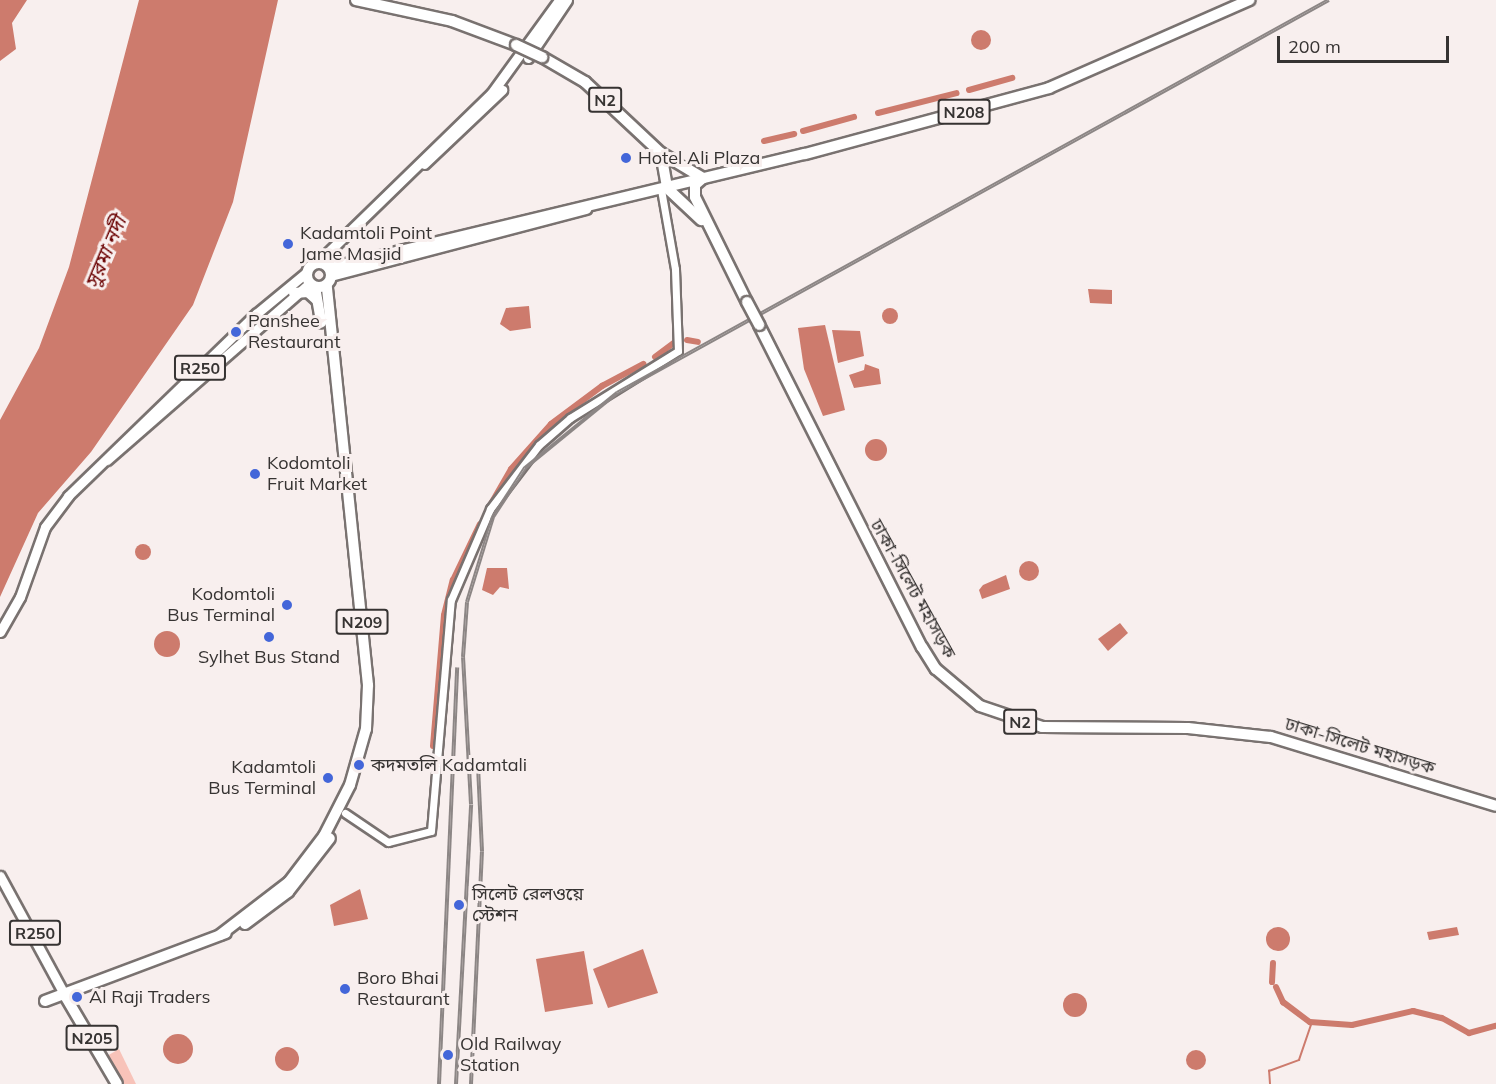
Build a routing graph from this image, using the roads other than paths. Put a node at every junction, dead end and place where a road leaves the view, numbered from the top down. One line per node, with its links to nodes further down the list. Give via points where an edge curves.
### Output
1 (356, 0): 5 (highway, N2, bridge, via 452,21 542,57 585,82)
2 (559, 0): 6 (main road, via 518,62)
3 (567, 0): 6 (main road, via 489,106)
4 (1249, 0): 7 (highway, N208, via 1049,88)
5 (661, 153): 7 (highway, N2); 8 (highway)
6 (424, 164): 11 (main road)
7 (703, 178): 8 (highway, N208); 10 (highway, ঢাকা-সিলেট মহাসড়ক / N2, via 694,190)
8 (664, 189): 9 (highway); 10 (highway, ঢাকা-সিলেট মহাসড়ক / N2); 23 (street, via 675,269 678,351 570,418 539,445 490,509 451,600 431,831 388,842)
9 (592, 206): 12 (highway); 15 (highway)
10 (706, 226): 22 (highway, ঢাকা-সিলেট মহাসড়ক / N2, bridge, via 922,647 936,669 980,706 1042,727 1188,728 1271,737)
11 (340, 245): 12 (main road, via 338,259); 13 (main road); 15 (main road)
12 (347, 262): 15 (highway)
13 (317, 263): 14 (highway); 15 (highway)
14 (307, 272): 15 (highway, N209); 18 (main road, R250)
15 (322, 280): 16 (main road, R250); 17 (highway, N209); 19 (highway, N209)
16 (294, 293): 17 (highway, via 312,293); 18 (main road, R250, via 131,444)
17 (318, 303): 19 (highway, N209)
18 (95, 467): 20 (main road, R250, via 45,526 20,597)
19 (348, 494): 21 (highway, N209, via 368,685)
20 (0, 632)
21 (362, 750): 23 (highway, N209); 25 (highway, N209, via 335,817 296,873)
22 (1496, 806)
23 (345, 813): 25 (highway, N209, via 288,892 235,930)
24 (0, 876): 26 (main road, R250)
25 (220, 935): 26 (highway, N209)
26 (64, 994): 27 (highway); 28 (highway, N205)
27 (45, 1001)
28 (117, 1084)

